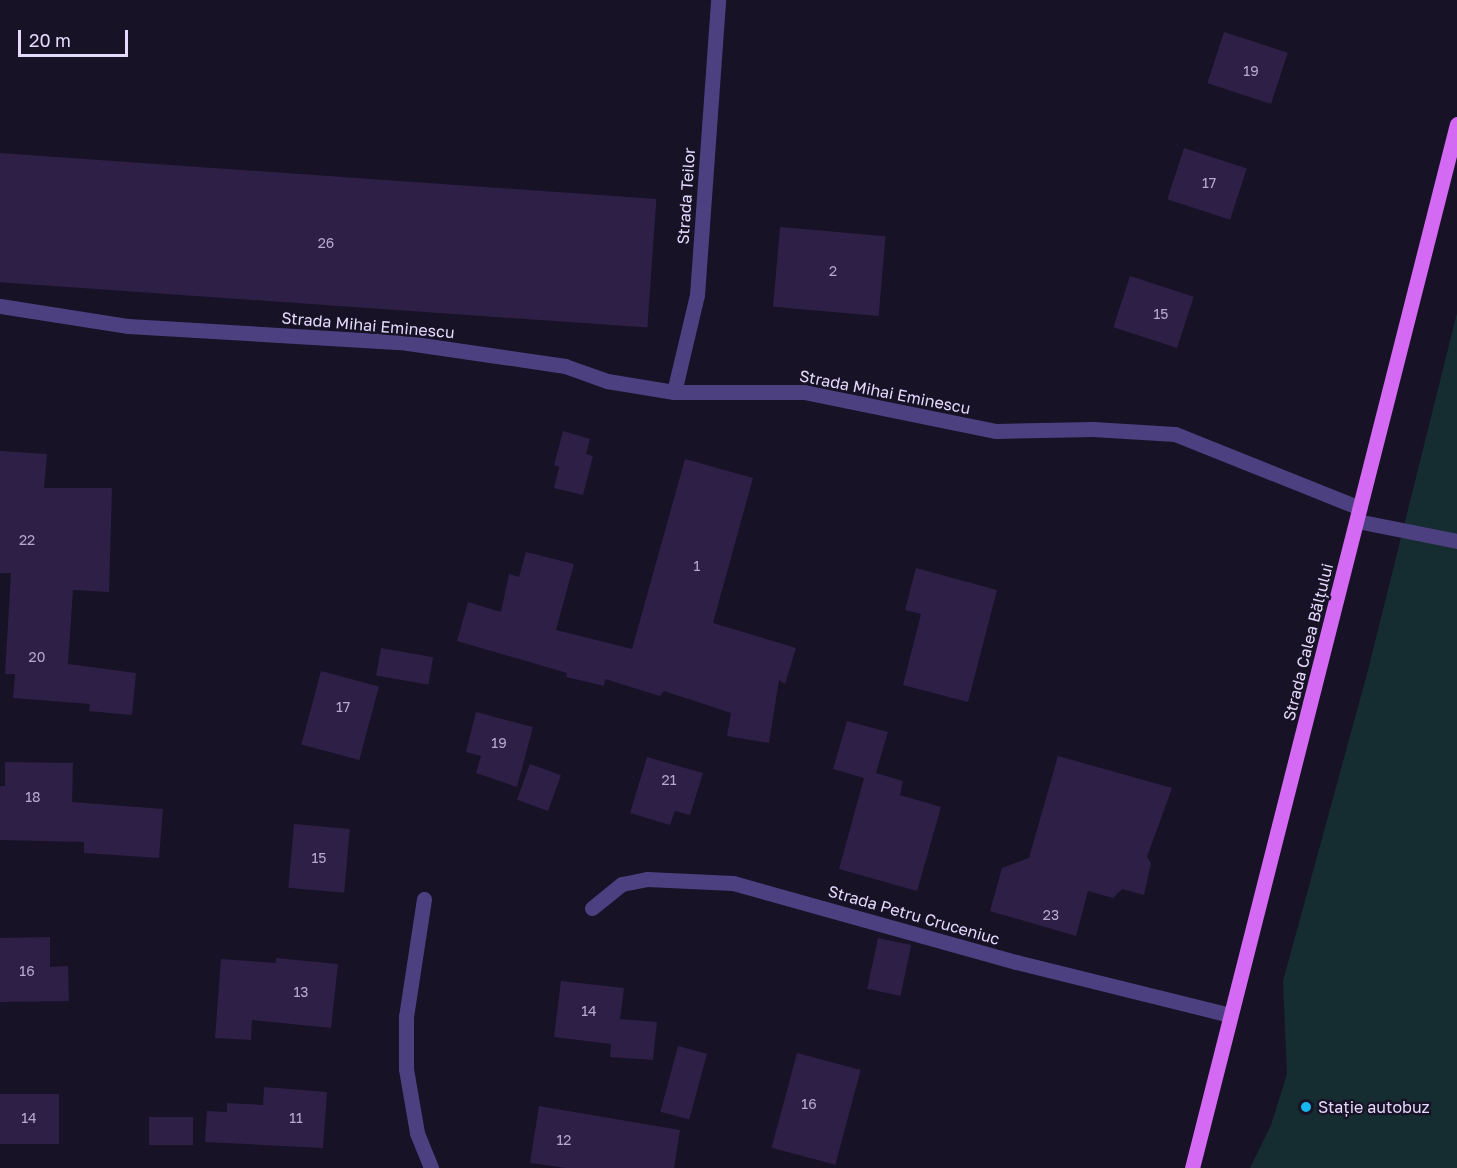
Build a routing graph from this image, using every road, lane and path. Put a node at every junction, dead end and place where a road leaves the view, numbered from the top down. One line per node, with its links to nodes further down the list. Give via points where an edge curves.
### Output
1 (718, 0): 4 (street, Strada Teilor, via 697,295)
2 (1457, 124): 5 (main road, Strada Calea Bălțului)
3 (0, 306): 4 (street, Strada Mihai Eminescu, via 128,326 401,342 566,366 607,381)
4 (674, 392): 5 (street, Strada Mihai Eminescu, via 804,392 996,431 1093,429 1175,434)
5 (1358, 514): 6 (street, Strada Mihai Eminescu); 9 (main road, Strada Calea Bălțului)
6 (1457, 541)
7 (424, 898): 10 (street, via 406,1017 406,1069 417,1133)
8 (592, 908): 9 (street, Strada Petru Cruceniuc, via 622,884 647,879 733,883 1016,962)
9 (1230, 1015): 11 (main road, Strada Calea Bălțului)
10 (431, 1168)
11 (1192, 1168)

